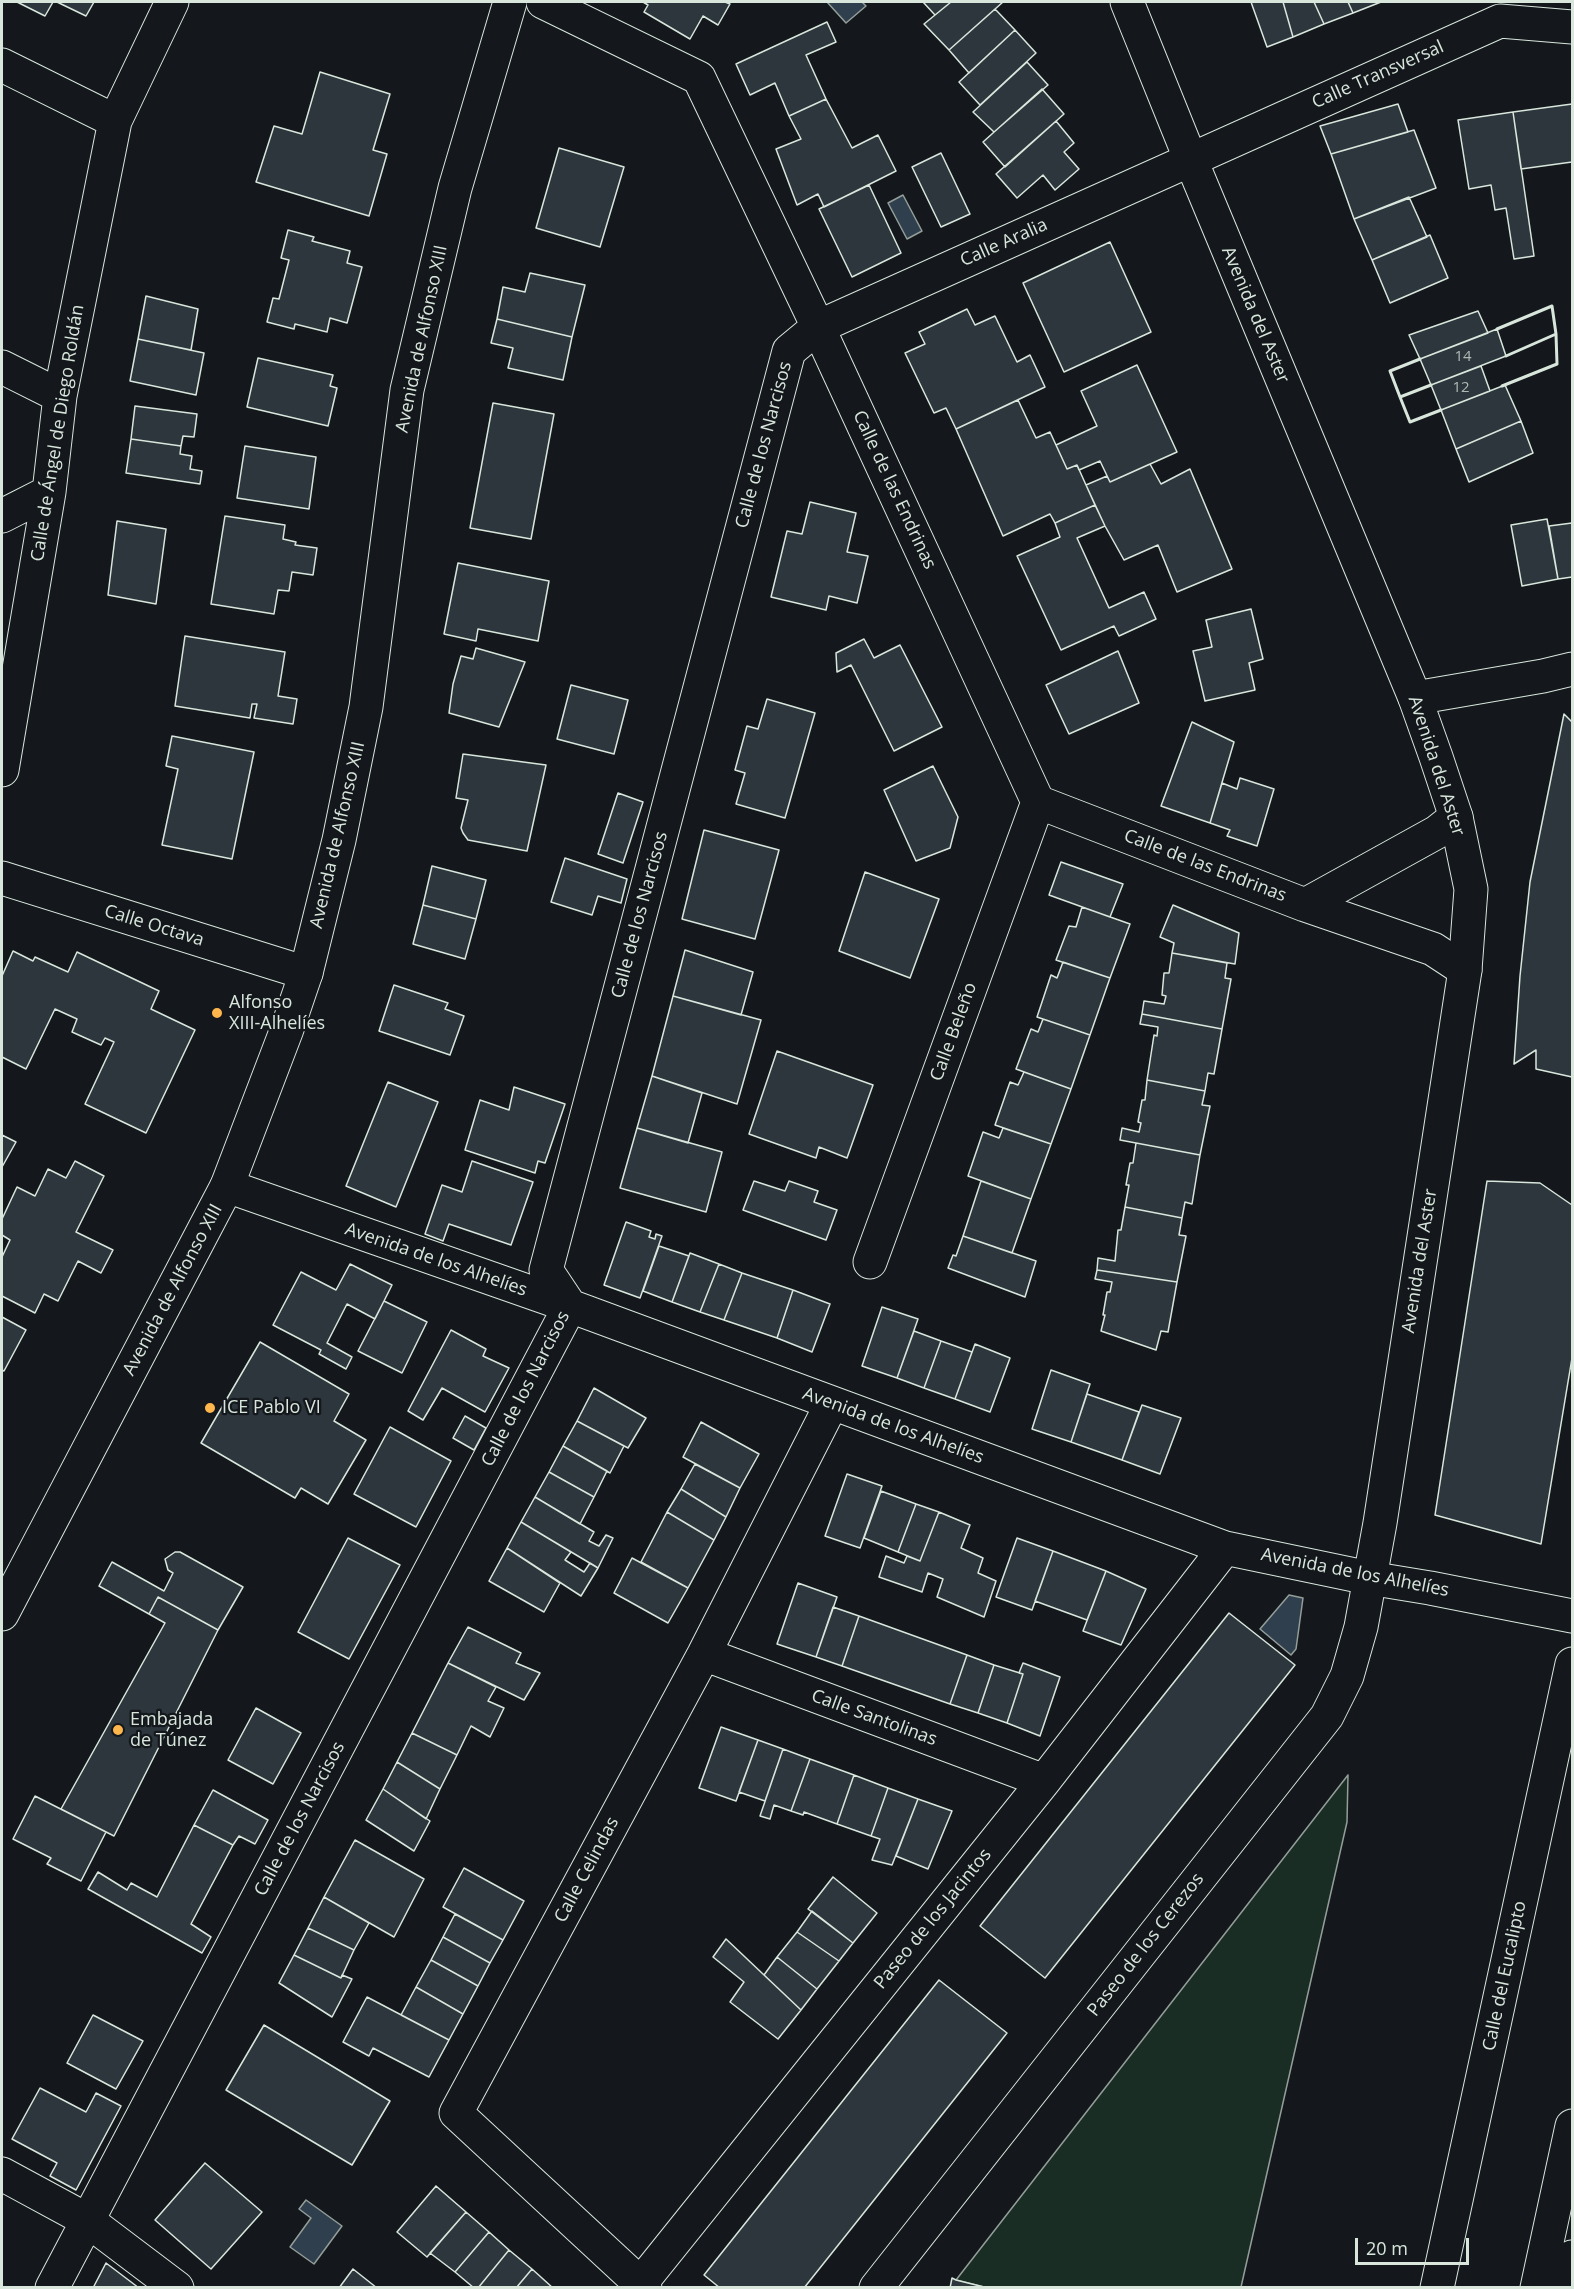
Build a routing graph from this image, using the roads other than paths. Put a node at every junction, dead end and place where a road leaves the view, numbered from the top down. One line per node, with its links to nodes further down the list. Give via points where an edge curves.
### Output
1 (172, 2): 8 (main road, Calle de Ángel de Diego Roldán)
2 (510, 2): 23 (main road, Avenida de Alfonso XIII, via 455,188 407,390 366,707)
3 (543, 2): 10 (main road, Calle de las Endrinas, via 699,78)
4 (1127, 2): 9 (main road, Avenida del Aster)
5 (1499, 11): 6 (main road, Calle Transversal); 9 (main road, Calle Transversal)
6 (1572, 27)
7 (2, 65): 8 (main road)
8 (115, 121): 12 (main road, Calle de Ángel de Diego Roldán)
9 (1190, 158): 10 (main road, Calle Aralia); 16 (main road, Avenida del Aster)
10 (818, 327): 18 (main road, Calle de las Endrinas); 26 (main road, Calle de los Narcisos, via 789,351 546,1270)
11 (2, 367): 12 (main road)
12 (60, 396): 13 (main road, Calle de Ángel de Diego Roldán)
13 (49, 492): 14 (main road); 17 (main road, Calle de Ángel de Diego Roldán)
14 (2, 516)
15 (1572, 669): 16 (main road)
16 (1415, 698): 19 (main road, Avenida del Aster)
17 (2, 770)
18 (1038, 802): 21 (main road, Calle de las Endrinas); 25 (main road, Calle Beleño)
19 (1456, 817): 21 (main road, Calle de las Endrinas, via 1437,832); 22 (main road, Avenida del Aster, via 1470,888)
20 (2, 878): 23 (main road, Calle Octava)
21 (1305, 905): 22 (main road, Calle de las Endrinas, via 1433,949)
22 (1465, 970): 29 (main road, Avenida del Aster)
23 (306, 973): 24 (main road, Avenida de Alfonso XIII)
24 (227, 1186): 26 (main road, Avenida de los Alhelíes); 30 (main road, Avenida de Alfonso XIII)
25 (870, 1262)
26 (570, 1306): 27 (main road, Avenida de los Alhelíes); 37 (main road, Calle de los Narcisos)
27 (832, 1403): 28 (main road, Avenida de los Alhelíes); 32 (main road, Calle Celindas)
28 (1226, 1548): 29 (main road, Avenida de los Alhelíes); 34 (main road, Paseo de los Jacintos)
29 (1369, 1578): 31 (main road, Avenida de los Alhelíes); 42 (main road, Paseo de los Cerezos, via 1347,1676 1327,1716)
30 (2, 1614)
31 (1572, 1616)
32 (704, 1654): 34 (main road, Calle Santolinas); 39 (main road, Calle Celindas, via 456,2113)
33 (1572, 1664): 43 (main road, Calle del Eucalipto)
34 (1044, 1781): 39 (main road, Paseo de los Jacintos)
35 (1572, 2126): 44 (main road)
36 (2, 2175): 37 (main road)
37 (87, 2220): 40 (main road, Calle de los Narcisos); 41 (main road)
38 (1572, 2257): 45 (main road)
39 (641, 2286)
40 (52, 2288)
41 (177, 2288)
42 (876, 2288)
43 (1437, 2288)
44 (1537, 2288)
45 (1562, 2288)

